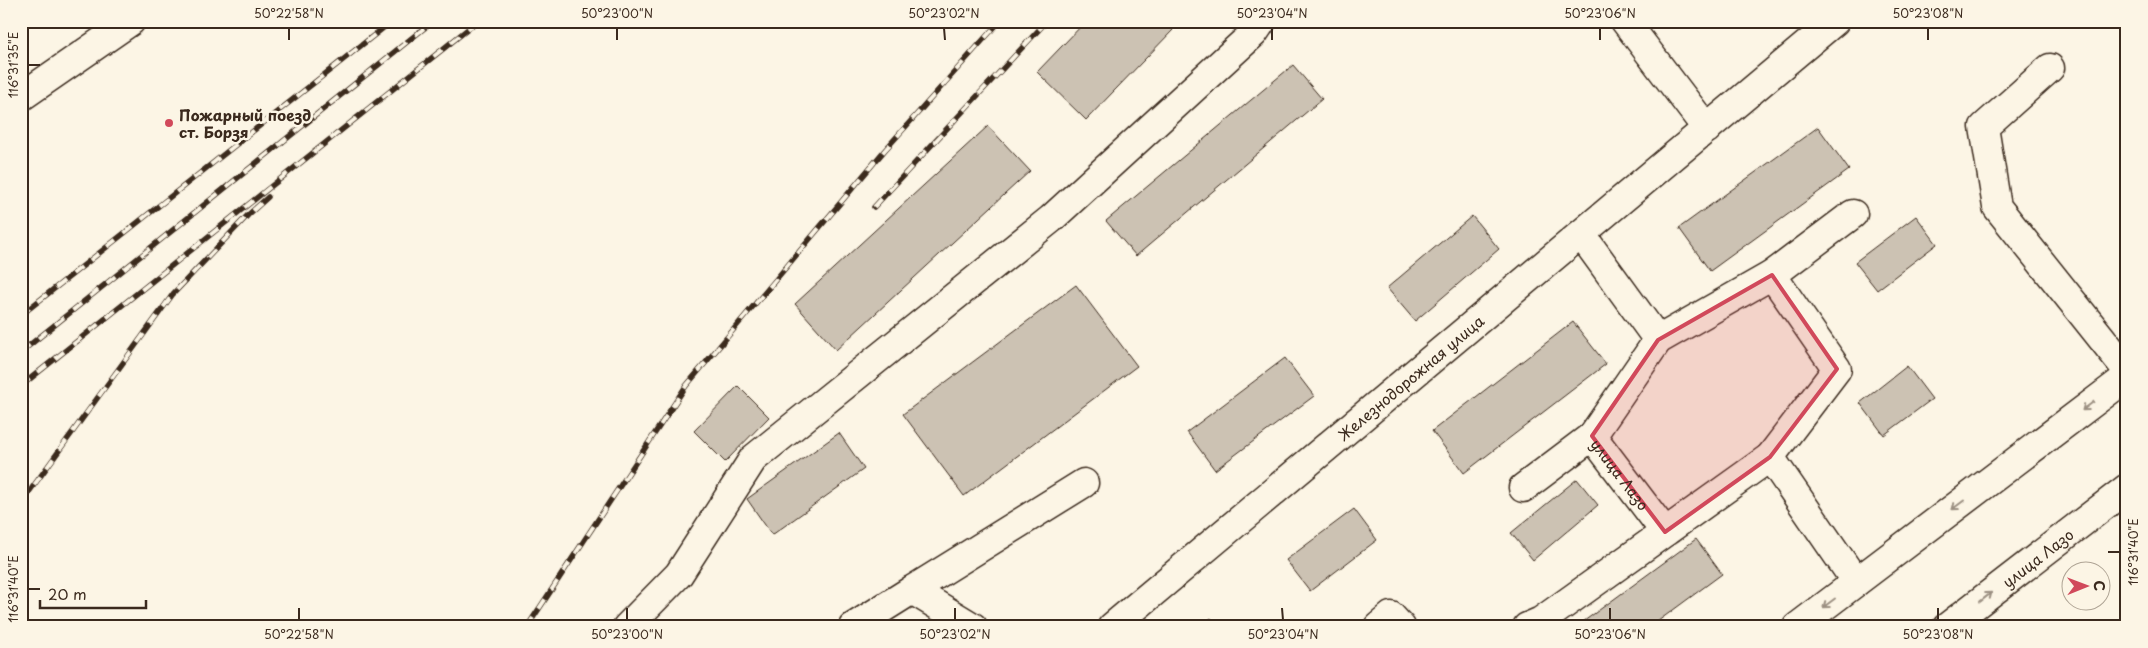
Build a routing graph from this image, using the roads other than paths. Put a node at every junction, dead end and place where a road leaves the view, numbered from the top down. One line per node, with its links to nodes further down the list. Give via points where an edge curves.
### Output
1 (131, 21): 6 (street)
2 (1262, 21): 22 (street, via 1254,33 1051,219 753,459 679,574)
3 (1625, 21): 7 (street)
4 (1835, 21): 7 (street, Железнодорожная улица)
5 (2050, 68): 12 (street, via 1984,127 1997,207)
6 (21, 97)
7 (1707, 129): 9 (street, Железнодорожная улица)
8 (1853, 214): 10 (street)
9 (1581, 234): 11 (street); 25 (street, Железнодорожная улица)
10 (1772, 275): 11 (street); 15 (street, via 1837,369)
11 (1658, 340): 14 (street)
12 (2127, 370)
13 (2127, 377): 20 (street, one-way to 20)
14 (1592, 436): 17 (street, улица Лазо); 19 (street, улица Лазо)
15 (1770, 457): 19 (street); 20 (street)
16 (1084, 483): 21 (street)
17 (1522, 488)
18 (2127, 488): 30 (street, улица Лазо, one-way to 18)
19 (1665, 532): 28 (street, via 1541,621)
20 (1856, 582): 29 (street, one-way to 29)
21 (912, 590): 23 (street); 24 (street)
22 (627, 627)
23 (853, 627)
24 (973, 627)
25 (1112, 627)
26 (1378, 627): 27 (street, via 1391,616)
27 (1401, 627)
28 (1527, 627)
29 (1797, 627)
30 (1947, 627)

